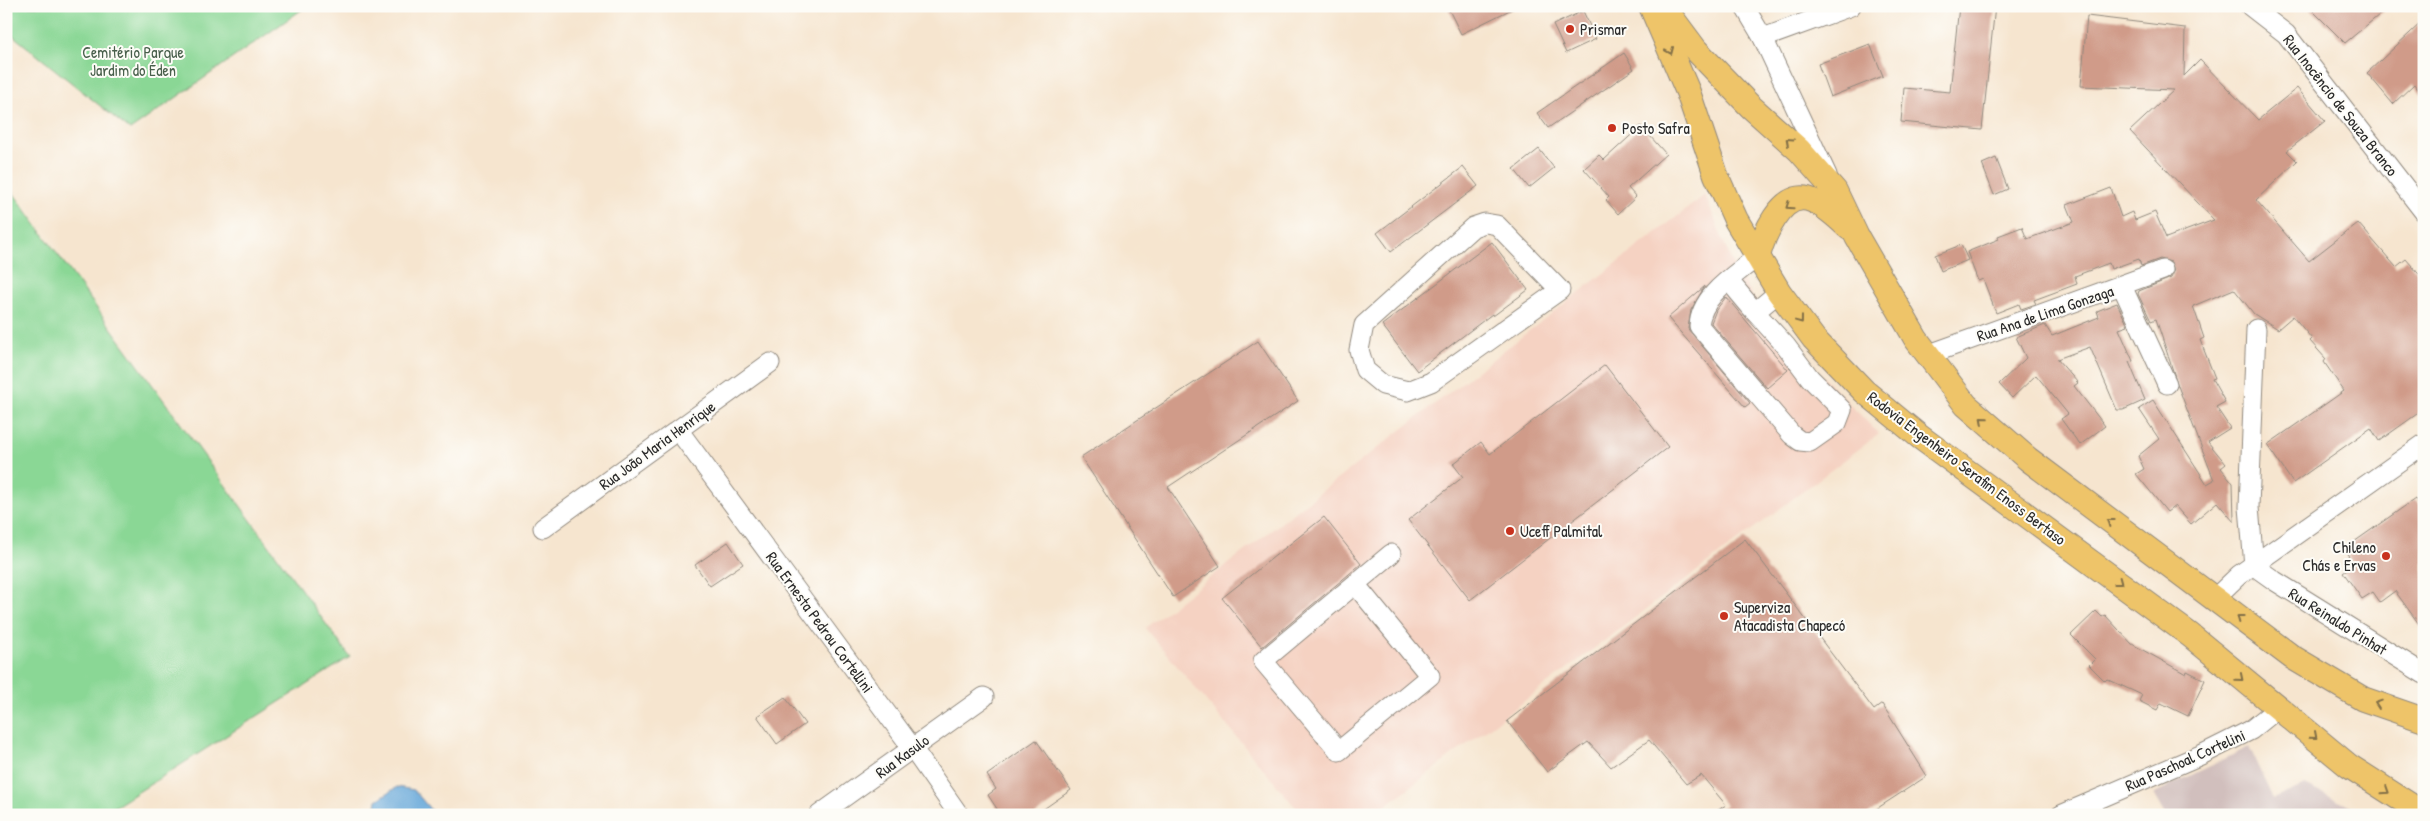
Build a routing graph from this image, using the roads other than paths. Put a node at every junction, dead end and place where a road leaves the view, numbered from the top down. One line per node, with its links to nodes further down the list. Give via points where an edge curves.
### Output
1 (1651, 6): 10 (main road, Rodovia Engenheiro Serafim Enoss Bertaso, one-way to 10, via 1688,92 1716,175 1736,220)
2 (1663, 6): 7 (main road, one-way to 2, via 1799,150 1750,106 1695,49)
3 (1744, 6): 6 (street)
4 (1851, 6): 6 (street)
5 (2250, 6): 8 (street, Rua Inocêncio de Souza Branco, via 2286,34)
6 (1763, 38): 7 (street)
7 (1835, 191): 9 (main road)
8 (2424, 212)
9 (1857, 237): 10 (main road, one-way to 10, via 1832,213 1807,199 1792,202 1775,216 1764,235); 18 (main road)
10 (1758, 256): 12 (street); 15 (main road, Rodovia Engenheiro Serafim Enoss Bertaso)
11 (2163, 270): 13 (street, Rua Ana de Lima Gonzaga)
12 (1729, 281): 16 (street); 16 (street, via 1710,297 1702,311 1699,326 1792,435 1800,441 1810,442 1838,423 1842,410 1810,378)
13 (2122, 286): 18 (street, Rua Ana de Lima Gonzaga); 20 (street)
14 (1560, 290): 14 (street, via 1497,226 1485,223 1473,227 1364,325 1358,350 1365,370 1383,385 1408,391 1430,382)
15 (1779, 292): 16 (street); 30 (main road, Rodovia Engenheiro Serafim Enoss Bertaso, one-way to 30, via 1814,339 1886,409 2190,636)
16 (1755, 312)
17 (2256, 329): 25 (street, via 2248,507)
18 (1927, 355): 27 (main road, one-way to 18, via 2028,459 1966,405)
19 (770, 363): 21 (street, Rua João Maria Henrique)
20 (2167, 384)
21 (679, 431): 23 (street, Rua João Maria Henrique); 32 (street, Rua Ernesta Pedrou Cortellini)
22 (2424, 444): 25 (street)
23 (543, 528)
24 (1391, 554): 26 (street)
25 (2254, 566): 27 (street, via 2239,575); 28 (street, Rua Reinaldo Pinhat)
26 (1355, 584): 26 (street, via 1430,676 1339,752 1263,661)
27 (2214, 599): 31 (main road, one-way to 27, via 2363,699 2292,657)
28 (2424, 674)
29 (984, 696): 32 (street, Rua Kasulo)
30 (2277, 709): 33 (main road, Rodovia Engenheiro Serafim Enoss Bertaso, one-way to 33, via 2301,724 2349,766); 36 (street, Rua Paschoal Cortelini, via 2251,730 2211,751)
31 (2424, 720)
32 (913, 749): 34 (street, Rua Kasulo); 35 (street, Rua Ernesta Pedrou Cortellini)
33 (2424, 814)
34 (819, 815)
35 (958, 815)
36 (2061, 815)

